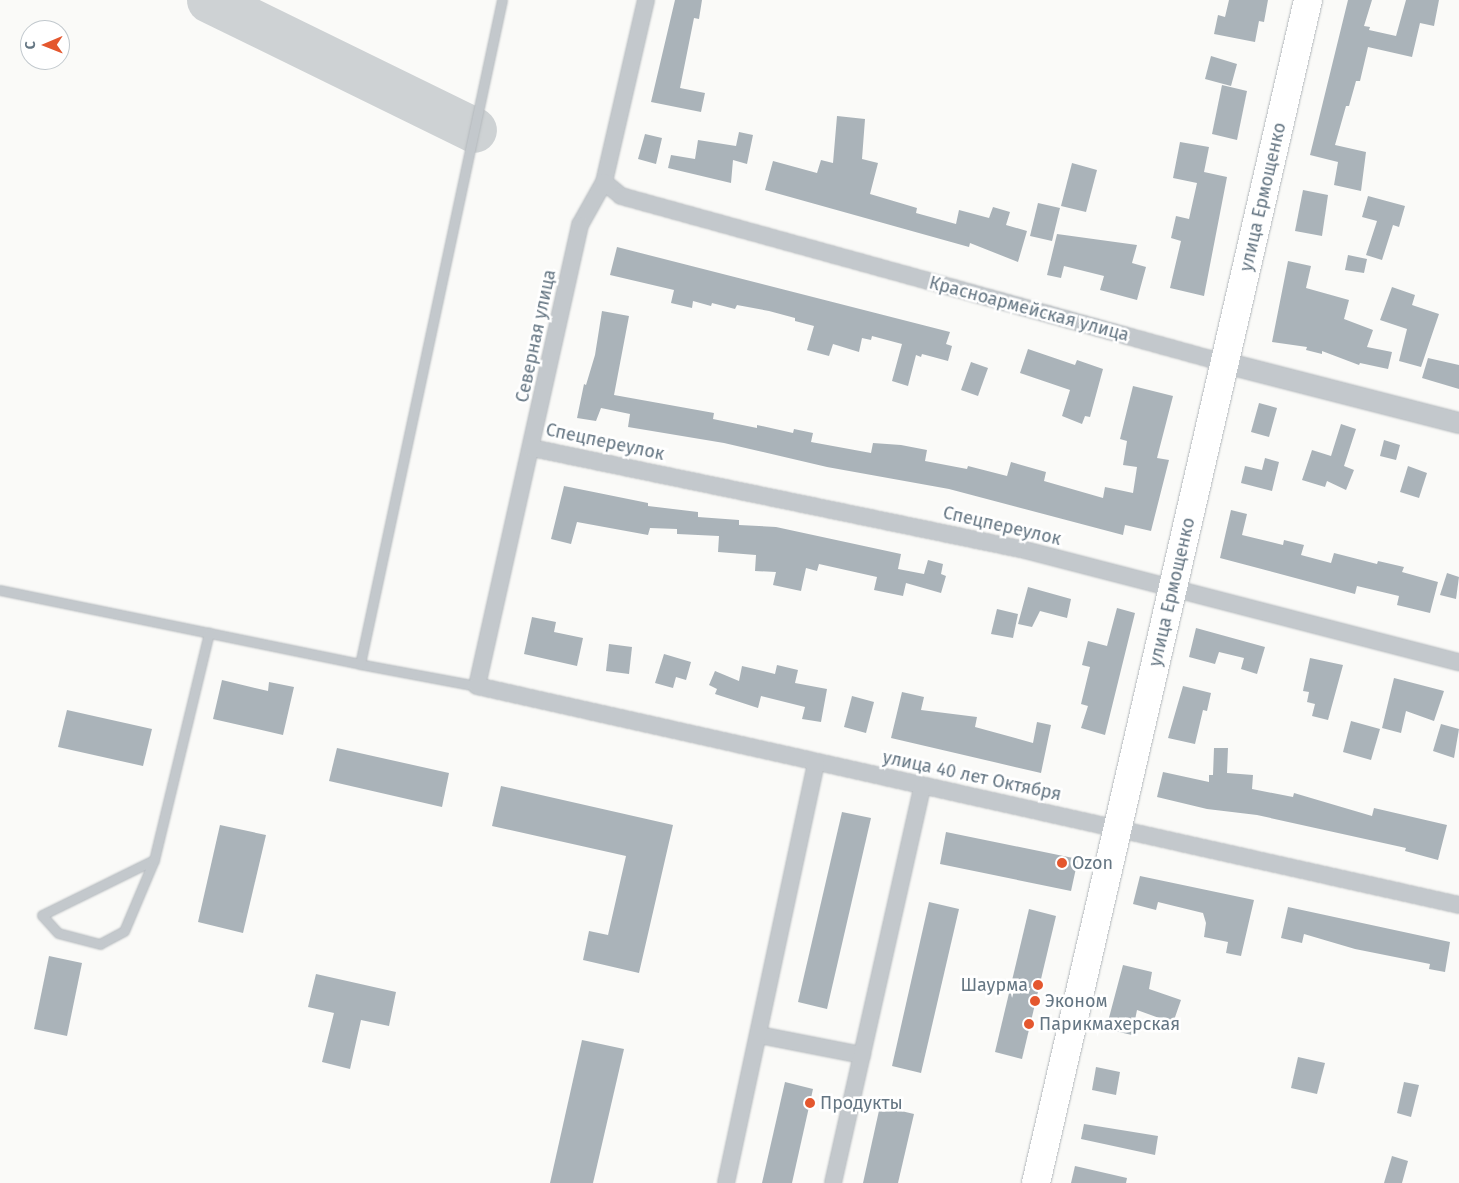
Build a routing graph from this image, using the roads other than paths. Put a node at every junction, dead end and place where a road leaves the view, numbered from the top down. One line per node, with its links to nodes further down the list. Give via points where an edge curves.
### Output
1 (502, 0): 12 (lane)
2 (646, 0): 4 (street, Северная улица)
3 (1308, 0): 5 (highway, улица Ермощенко)
4 (604, 182): 5 (street, Красноармейская улица, via 621,196); 7 (street, Северная улица, via 580,225)
5 (1224, 363): 6 (street, Красноармейская улица); 8 (highway, улица Ермощенко)
6 (1459, 423)
7 (532, 448): 8 (street, Спецпереулок, via 1025,550); 13 (street, Северная улица)
8 (1173, 589): 11 (street, Спецпереулок); 16 (highway, улица Ермощенко)
9 (0, 590): 10 (lane)
10 (210, 633): 12 (lane); 17 (lane)
11 (1459, 662)
12 (360, 664): 13 (lane)
13 (477, 686): 14 (street, улица 40 лет Октября)
14 (816, 762): 15 (street, улица 40 лет Октября); 19 (street)
15 (922, 786): 16 (street, улица 40 лет Октября); 20 (street)
16 (1118, 829): 18 (street, улица 40 лет Октября); 23 (highway, улица Ермощенко)
17 (154, 860): 17 (lane, via 124,931 100,944 58,933 42,915)
18 (1459, 905)
19 (759, 1035): 20 (street); 21 (street)
20 (862, 1055): 22 (street)
21 (726, 1183)
22 (833, 1183)
23 (1036, 1183)

